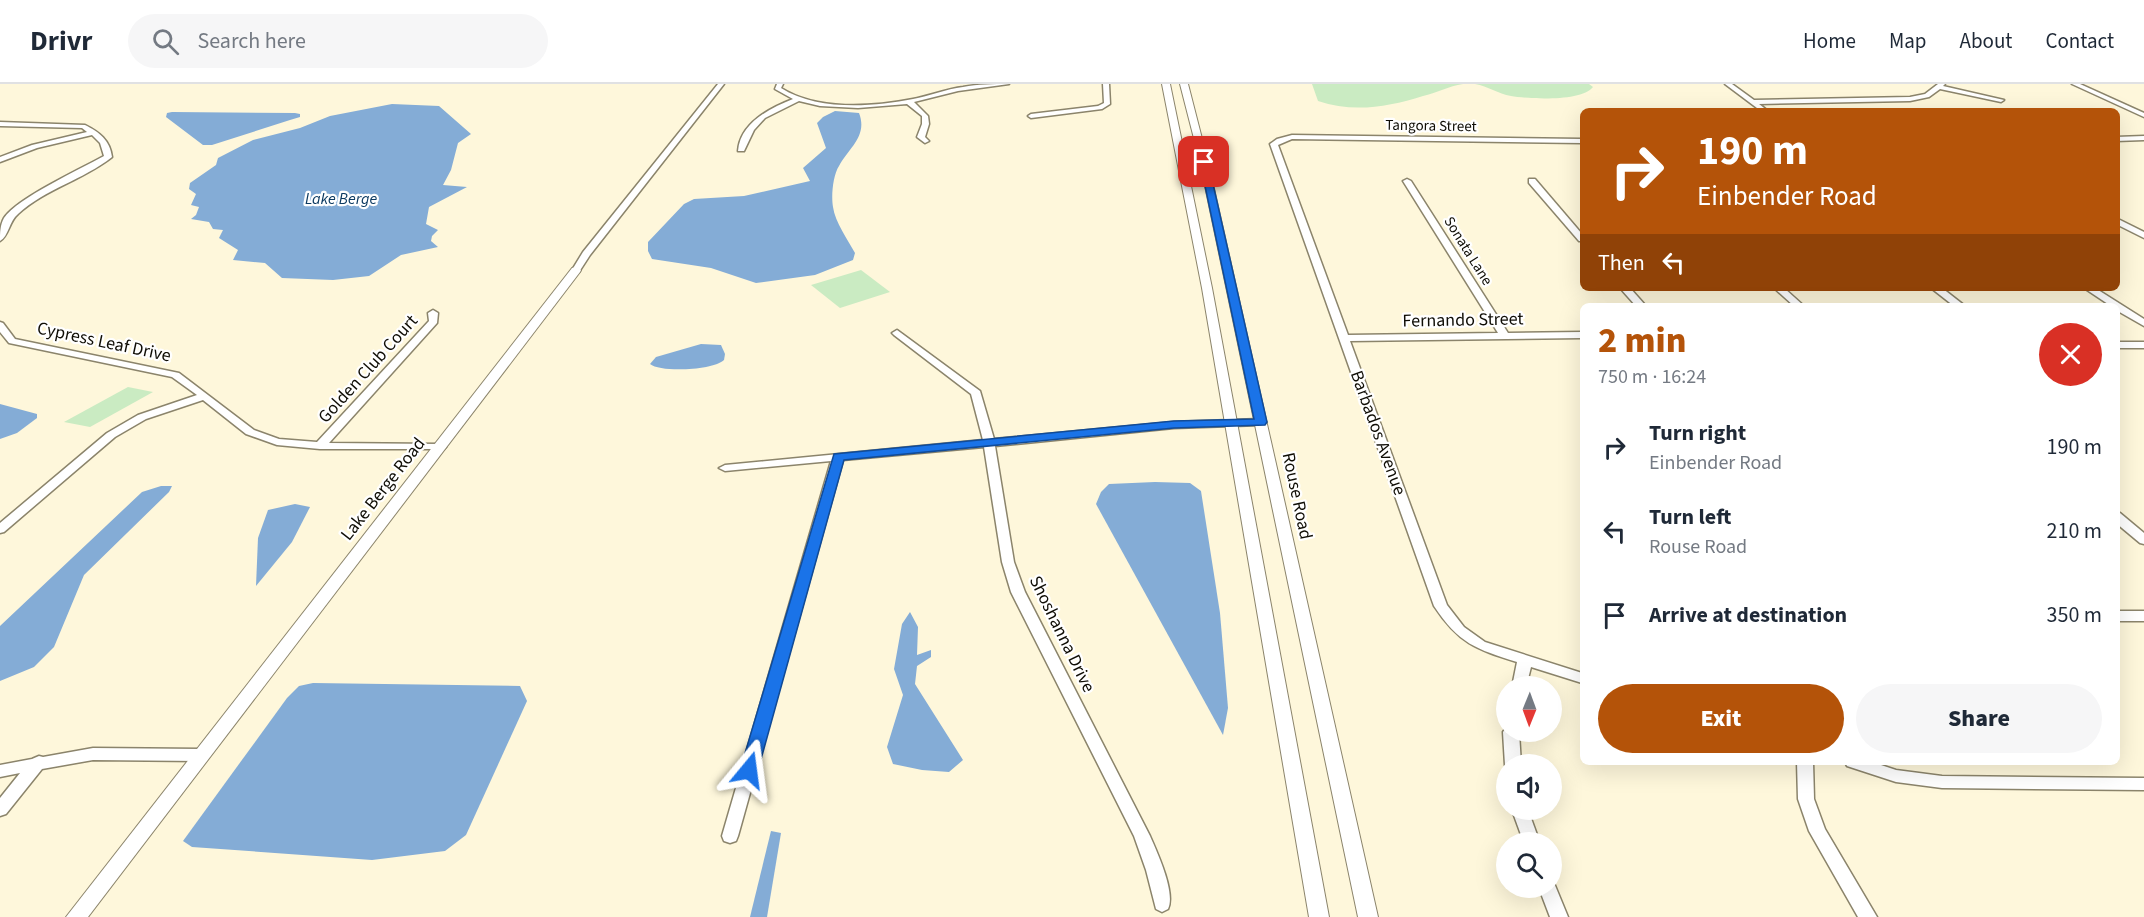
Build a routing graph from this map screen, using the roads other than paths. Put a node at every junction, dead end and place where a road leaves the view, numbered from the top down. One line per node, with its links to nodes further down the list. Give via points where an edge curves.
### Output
1 (721, 84): 34 (street, Lake Berge Road)
2 (780, 84): 10 (street, via 777,88 785,96)
3 (1006, 84): 12 (street, via 965,88)
4 (1106, 84): 18 (street, via 1107,104 1100,108)
5 (1166, 84): 55 (street)
6 (1184, 84): 54 (street, Rouse Road)
7 (1728, 84): 13 (street)
8 (2075, 84): 17 (street)
9 (1940, 86): 11 (street); 14 (street, via 1927,96)
10 (797, 100): 12 (street, via 874,105); 26 (street, via 753,123)
11 (2001, 100)
12 (909, 102): 24 (street, via 925,113 927,121 921,137)
13 (1753, 102): 14 (street); 15 (street)
14 (1853, 102): 16 (street)
15 (1760, 108)
16 (1862, 108)
17 (2144, 115)
18 (1031, 116)
19 (0, 124): 20 (street, via 64,124)
20 (94, 132): 27 (street, via 20,150); 33 (street, via 108,150 108,157 26,202 8,218)
21 (2144, 138): 22 (street)
22 (2120, 139)
23 (1280, 140): 25 (street, Tangora Street); 50 (street, Barbados Avenue, via 1274,144)
24 (925, 141)
25 (1580, 141)
26 (741, 149)
27 (0, 160)
28 (1407, 181): 49 (street, Sonata Lane)
29 (1532, 181): 32 (street)
30 (2120, 222): 31 (street)
31 (2144, 235)
32 (1580, 237)
33 (0, 238)
34 (576, 270): 58 (street, Lake Berge Road)
35 (1628, 291): 39 (street)
36 (1782, 291): 40 (street)
37 (1940, 291): 41 (street)
38 (2094, 291): 42 (street)
39 (1638, 303)
40 (1796, 303)
41 (1956, 303)
42 (2113, 303)
43 (2120, 308): 45 (street)
44 (433, 313): 57 (street, Golden Club Court, via 434,321)
45 (2144, 323)
46 (0, 324): 53 (street, Cypress Leaf Drive, via 12,341 175,375)
47 (897, 333): 56 (street, Shoshanna Drive, via 976,393)
48 (1580, 335): 49 (street, Fernando Street)
49 (1505, 336): 50 (street, Fernando Street)
50 (1344, 338): 66 (street, Barbados Avenue, via 1441,606 1459,630 1480,645)
51 (2120, 345): 52 (street)
52 (2144, 345)
53 (206, 396): 57 (street, Cypress Leaf Drive, via 250,432 277,442); 62 (street, via 142,417 111,435)
54 (1261, 422): 55 (street); 81 (street, Rouse Road)
55 (1231, 423): 56 (street, via 1174,424); 80 (street)
56 (989, 443): 59 (street); 78 (street, Shoshanna Drive, via 1008,562 1018,592 1142,836)
57 (320, 446): 58 (street, Cypress Leaf Drive)
58 (440, 447): 69 (street, Lake Berge Road)
59 (838, 457): 60 (street); 76 (street)
60 (725, 468)
61 (2120, 519): 63 (street)
62 (0, 529)
63 (2144, 540)
64 (2120, 616): 65 (street)
65 (2144, 616)
66 (1525, 660): 67 (street); 68 (street, Barbados Avenue)
67 (1521, 676)
68 (1580, 677)
69 (201, 755): 70 (street, via 93,754); 79 (street, Lake Berge Road)
70 (39, 762): 73 (street); 75 (street)
71 (1805, 765): 83 (street, via 1806,799 1817,831)
72 (1862, 765): 74 (street, via 1896,776 1942,782)
73 (0, 771)
74 (2144, 784)
75 (0, 809)
76 (730, 836)
77 (1552, 898): 82 (street)
78 (1162, 904)
79 (76, 917)
80 (1319, 917)
81 (1368, 917)
82 (1559, 917)
83 (1868, 917)

